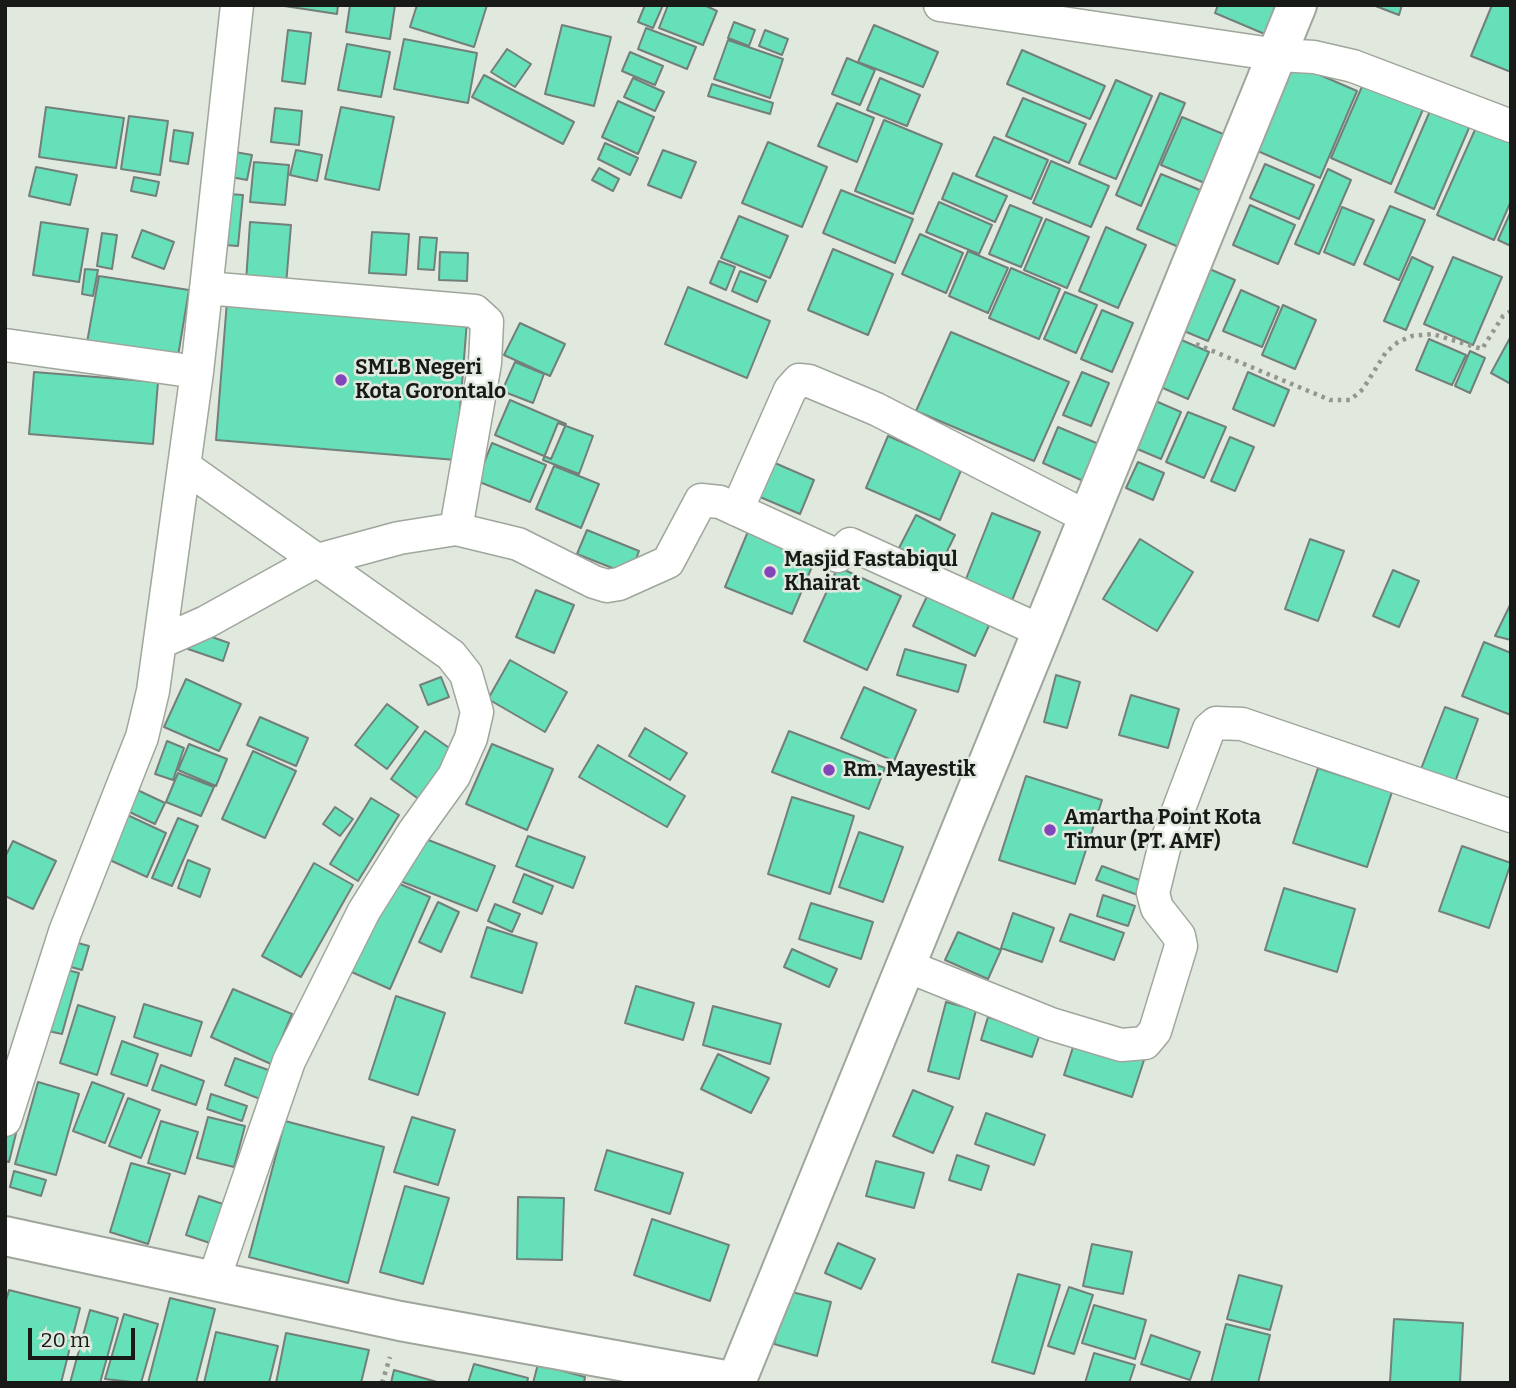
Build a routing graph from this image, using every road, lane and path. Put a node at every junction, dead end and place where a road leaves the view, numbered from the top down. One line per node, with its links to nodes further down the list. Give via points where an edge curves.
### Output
1 (237, 5): 6 (street)
2 (940, 5): 4 (street)
3 (1297, 5): 4 (street)
4 (1278, 55): 5 (street, via 1353,66); 8 (street)
5 (1511, 126)
6 (206, 288): 10 (street); 14 (street, via 475,311 486,323 485,363)
7 (1511, 311): 8 (path, via 1482,349 1433,334 1398,342 1385,352 1363,389 1350,400 1330,400)
8 (1163, 330): 13 (street)
9 (5, 345): 10 (street)
10 (197, 372): 11 (street)
11 (184, 466): 15 (street); 17 (street)
12 (737, 510): 13 (street, via 790,390 799,380 809,380 876,409); 14 (street, via 701,500 668,562 607,586 518,544); 16 (street, via 838,556 850,544)
13 (1087, 517): 16 (street)
14 (456, 530): 15 (street, via 399,538)
15 (318, 560): 17 (street); 22 (street, via 451,655 467,674 477,712 454,776 364,911 289,1061)
16 (1041, 632): 19 (street)
17 (161, 642): 20 (street, via 142,737 65,932)
18 (1511, 816): 19 (street, via 1242,724 1216,723 1209,729 1164,848 1153,893 1181,946 1155,1031 1145,1043 1121,1045 1051,1024)
19 (907, 966): 24 (street)
20 (5, 1121)
21 (5, 1236): 22 (street)
22 (214, 1279): 23 (street)
23 (620, 1371): 24 (street)
24 (738, 1382)

